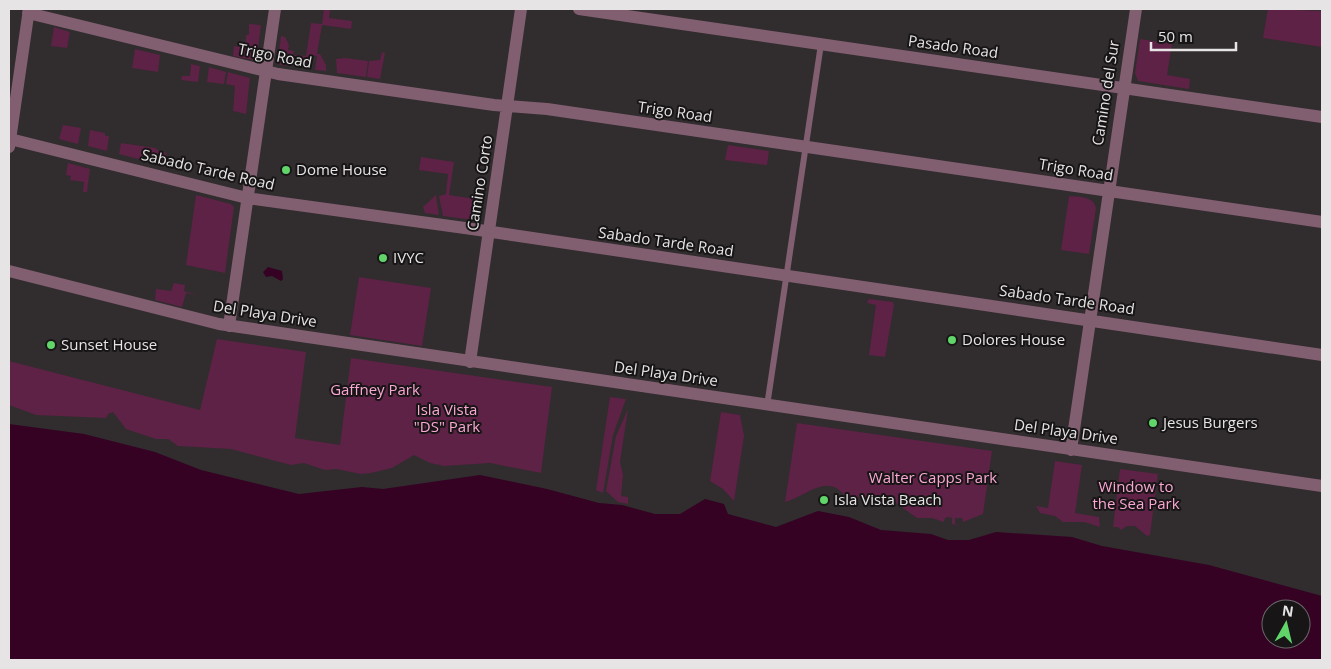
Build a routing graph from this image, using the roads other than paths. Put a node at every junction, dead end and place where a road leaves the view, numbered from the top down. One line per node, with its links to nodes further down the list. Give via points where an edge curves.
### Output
1 (275, 9): 7 (street)
2 (521, 9): 9 (street, Camino Corto)
3 (579, 9): 6 (street, Pasado Road)
4 (1136, 9): 8 (street, Camino del Sur)
5 (28, 11): 7 (street, Trigo Road); 11 (street)
6 (820, 44): 8 (street, Pasado Road); 12 (lane)
7 (266, 72): 9 (street, Trigo Road); 14 (street)
8 (1124, 88): 10 (street, Pasado Road); 13 (street, Camino del Sur)
9 (508, 106): 12 (street, Trigo Road); 16 (street, Camino Corto)
10 (1322, 117)
11 (9, 143): 14 (street, Sabado Tarde Road)
12 (805, 147): 13 (street, Trigo Road); 18 (lane)
13 (1108, 191): 15 (street, Trigo Road); 19 (street, Camino del Sur)
14 (247, 198): 16 (street, Sabado Tarde Road); 20 (street)
15 (1322, 222)
16 (489, 232): 18 (street, Sabado Tarde Road); 22 (street, Camino Corto)
17 (9, 271): 20 (street, Del Playa Drive)
18 (786, 276): 19 (street, Sabado Tarde Road); 23 (lane)
19 (1090, 320): 21 (street, Sabado Tarde Road); 24 (street, Camino del Sur)
20 (229, 326): 22 (street, Del Playa Drive)
21 (1322, 355)
22 (470, 362): 23 (street, Del Playa Drive)
23 (767, 406): 24 (street, Del Playa Drive)
24 (1071, 450): 25 (street, Del Playa Drive)
25 (1322, 486)

